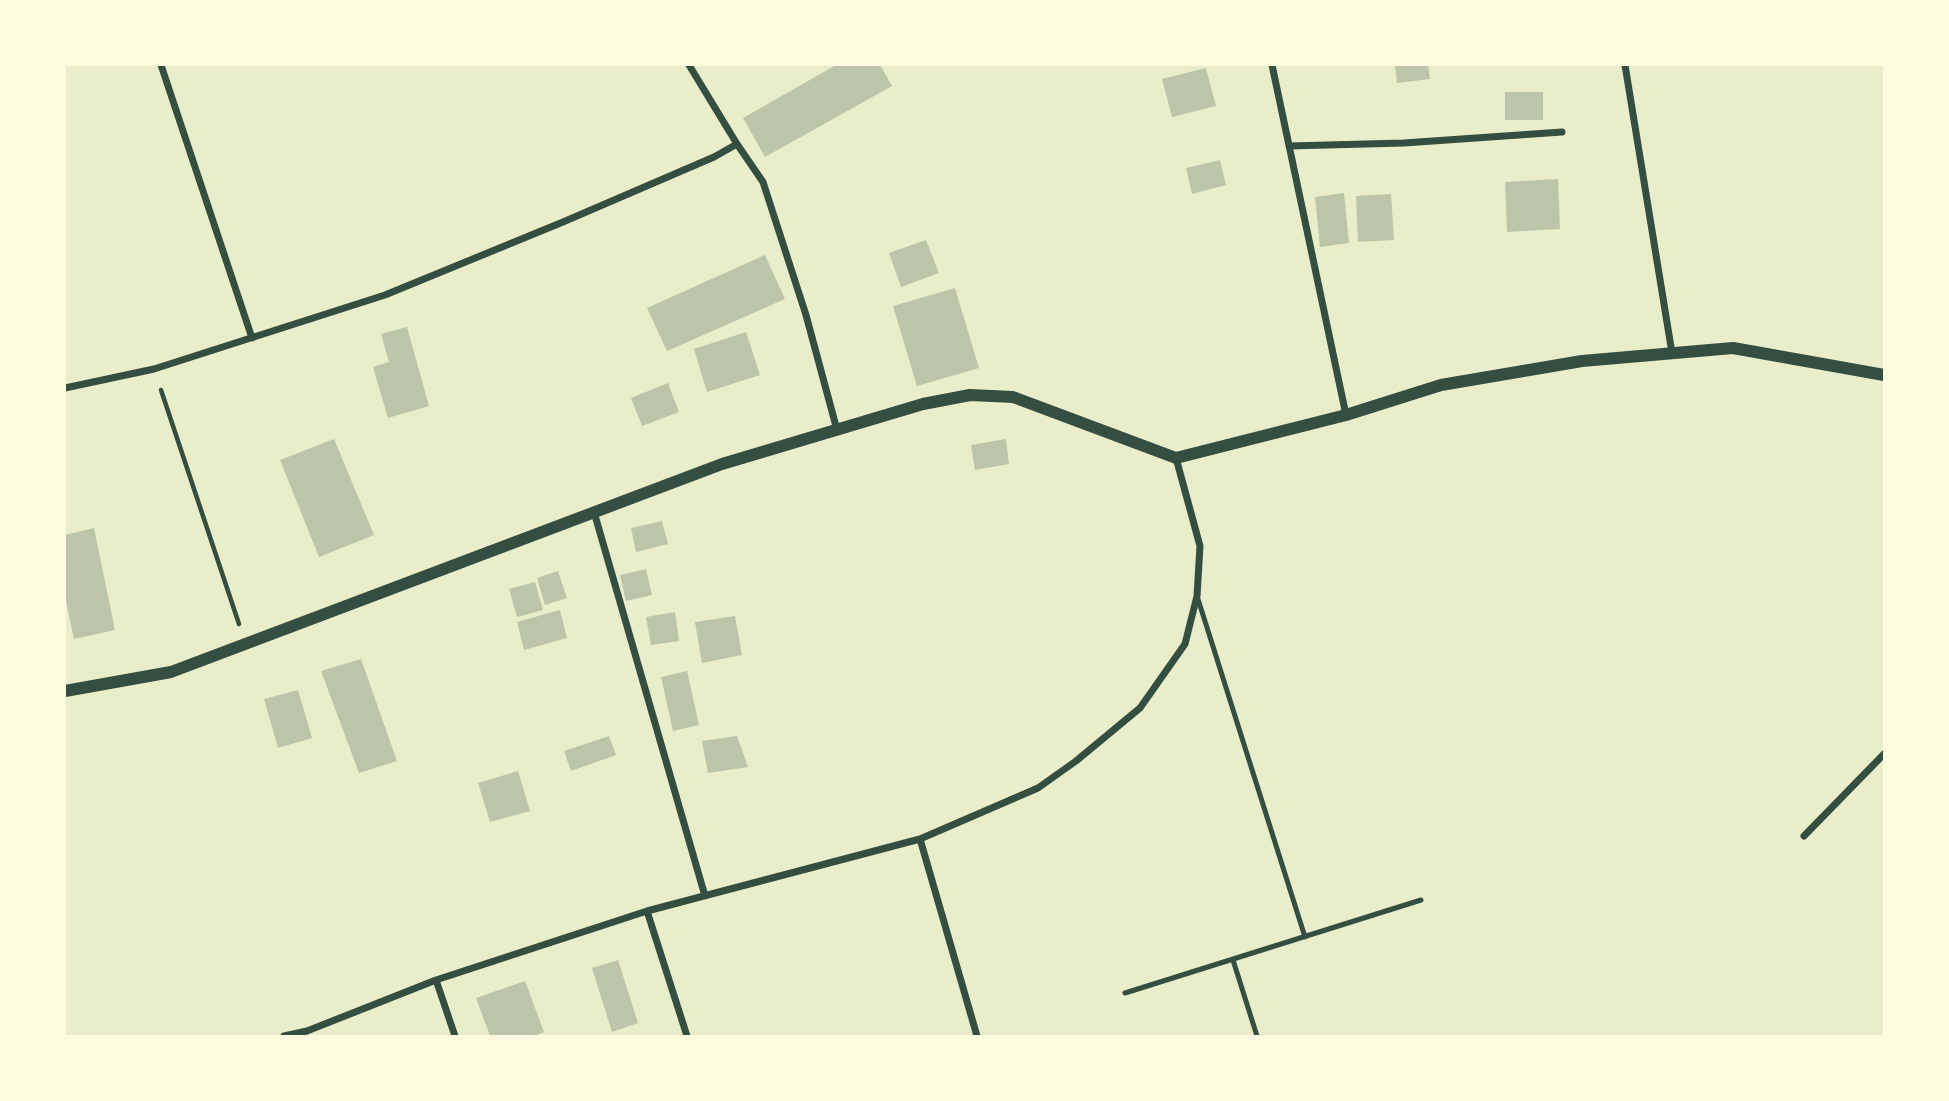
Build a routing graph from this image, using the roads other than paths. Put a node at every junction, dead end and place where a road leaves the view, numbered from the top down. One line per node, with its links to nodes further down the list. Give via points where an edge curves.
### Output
1 (161, 65): 8 (street)
2 (690, 65): 6 (street)
3 (1272, 65): 7 (street)
4 (1625, 65): 9 (street)
5 (1562, 132): 7 (street)
6 (737, 144): 8 (street, via 398,290); 13 (street, via 763,182)
7 (1289, 146): 12 (street)
8 (252, 338): 11 (street, via 154,369)
9 (1672, 353): 10 (street, via 1733,348); 12 (street, via 1582,361 1441,385)
10 (1884, 375)
11 (65, 388)
12 (1346, 415): 14 (street)
13 (837, 430): 14 (street, via 970,395 1013,397); 15 (street, via 722,464)
14 (1176, 458): 16 (street, via 1200,547)
15 (594, 513): 17 (street, via 171,672); 21 (street)
16 (1197, 596): 20 (street, via 1185,645 1140,708 1038,788); 24 (lane)
17 (65, 691)
18 (1884, 754): 19 (street)
19 (1804, 836)
20 (920, 839): 21 (street); 32 (street)
21 (705, 896): 23 (street)
22 (1421, 900): 24 (lane)
23 (647, 911): 26 (street); 31 (street)
24 (1304, 937): 25 (lane)
25 (1233, 960): 27 (lane); 33 (lane)
26 (436, 980): 28 (street); 30 (street)
27 (1125, 993)
28 (308, 1034): 29 (street)
29 (284, 1036)
30 (455, 1036)
31 (687, 1036)
32 (977, 1036)
33 (1257, 1036)

